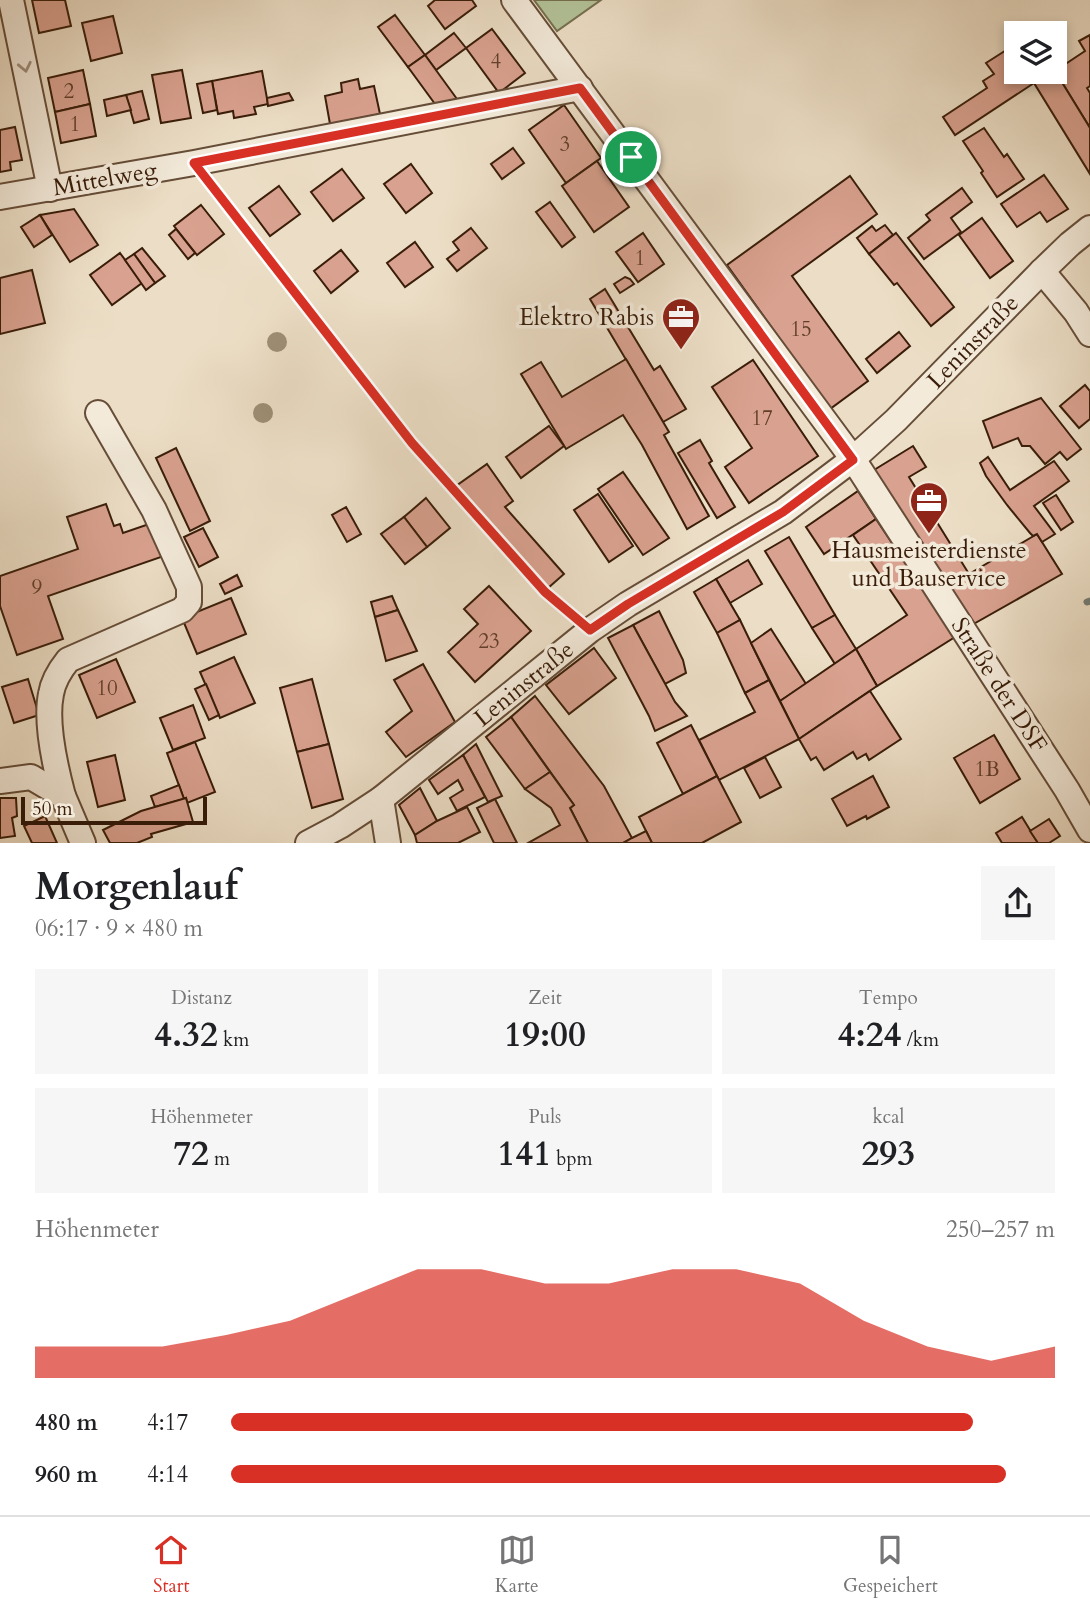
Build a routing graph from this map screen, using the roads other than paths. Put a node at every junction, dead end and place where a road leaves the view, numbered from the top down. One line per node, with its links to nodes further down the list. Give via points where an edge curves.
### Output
1 (11, 0): 4 (street, one-way to 4)
2 (514, 0): 3 (street, Straße der DSF)
3 (580, 88): 4 (street, Mittelweg); 10 (street, Straße der DSF)
4 (50, 188): 5 (street, Mittelweg)
5 (0, 197)
6 (1090, 228): 7 (street, Leninstraße)
7 (1042, 271): 8 (street); 10 (street, Leninstraße)
8 (1090, 334)
9 (98, 413): 12 (street, via 154,510 188,587 189,602 182,610 68,660 58,672 49,714)
10 (853, 460): 13 (street, Leninstraße, via 783,512 590,630); 14 (street, Straße der DSF)
11 (0, 781): 12 (street, via 31,778)
12 (63, 796): 15 (street)
13 (381, 799): 16 (street, Leninstraße); 17 (street)
14 (1090, 830)
15 (83, 843)
16 (308, 843)
17 (388, 843)

